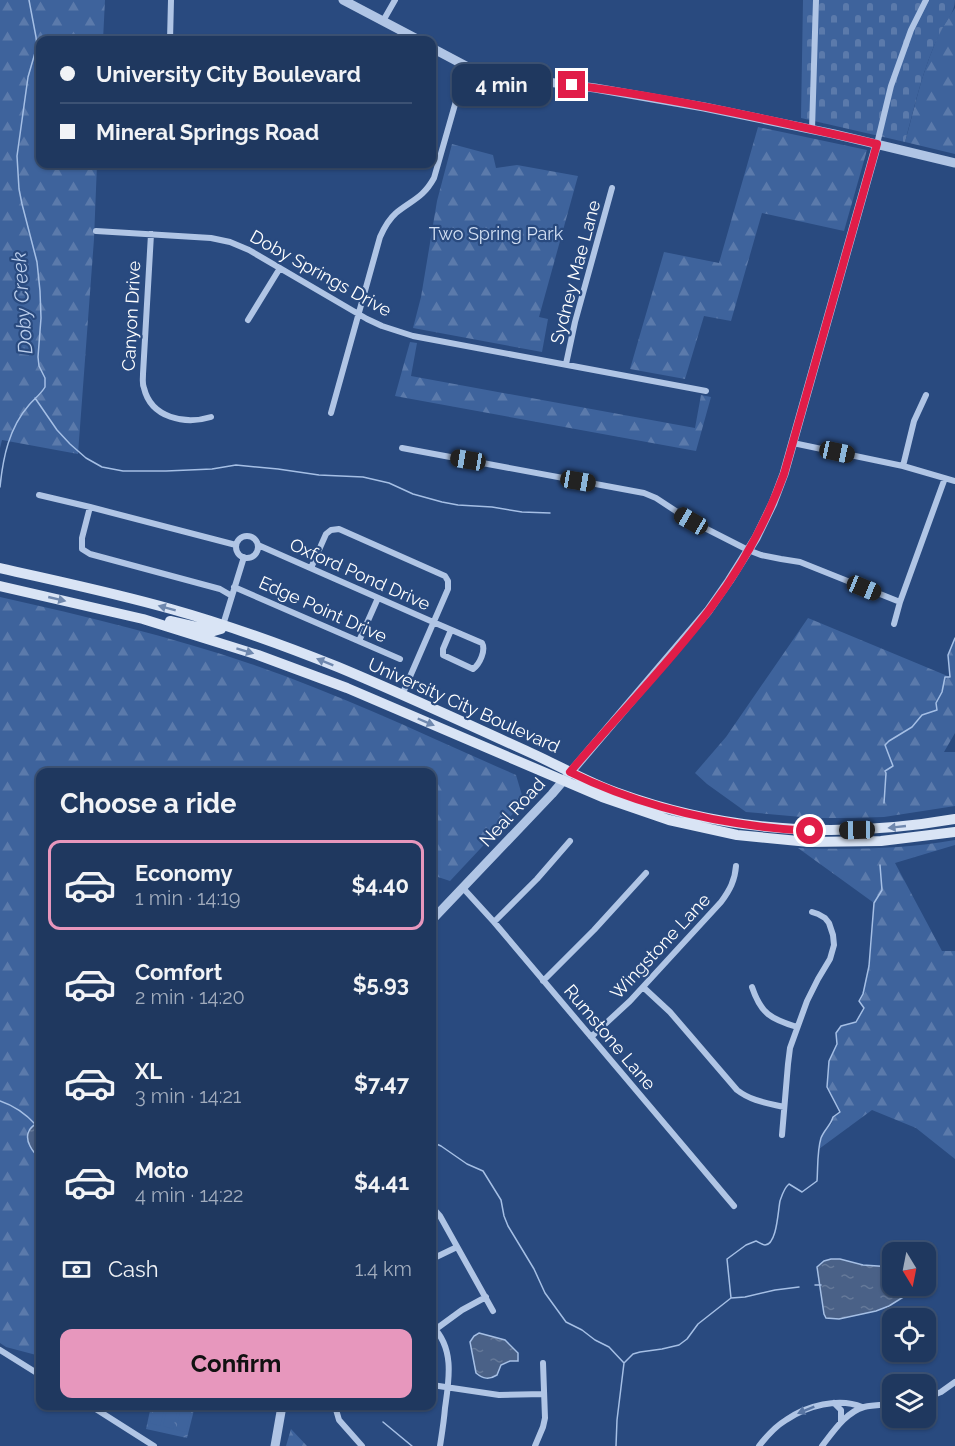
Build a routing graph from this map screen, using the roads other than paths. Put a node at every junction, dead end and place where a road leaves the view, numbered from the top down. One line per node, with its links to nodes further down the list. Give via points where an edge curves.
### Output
1 (171, 0): 7 (street)
2 (343, 0): 6 (street)
3 (395, 0): 6 (street)
4 (816, 0): 11 (street)
5 (926, 0): 12 (street, via 891,86)
6 (383, 21): 8 (street)
7 (170, 36)
8 (411, 36)
9 (436, 50): 10 (street)
10 (466, 66): 11 (street, via 502,77 638,95); 13 (street)
11 (812, 129): 12 (street)
12 (877, 144): 14 (street); 27 (street, Neal Road)
13 (436, 161)
14 (955, 163)
15 (435, 168): 20 (street, via 434,178 424,193 384,228)
16 (612, 188): 22 (street, Sydney Mae Lane)
17 (96, 231): 18 (street, Doby Springs Drive)
18 (151, 234): 19 (street, Doby Springs Drive, via 230,242); 26 (street, Canyon Drive, via 144,390 155,408 165,415 190,420)
19 (280, 268): 20 (street, Doby Springs Drive); 21 (street)
20 (358, 314): 22 (street, Doby Springs Drive, via 413,336); 25 (street)
21 (248, 320)
22 (566, 364): 23 (street, Doby Springs Drive)
23 (706, 391)
24 (926, 395): 29 (street, via 914,422)
25 (331, 413)
26 (211, 417)
27 (793, 443): 29 (street); 36 (street, Neal Road, via 773,503)
28 (402, 448): 36 (street, via 645,493)
29 (903, 466): 30 (street)
30 (945, 478): 31 (street); 44 (street)
31 (955, 481)
32 (39, 495): 33 (street, Oxford Pond Drive)
33 (90, 507): 34 (street, Oxford Pond Drive); 42 (street, Edge Point Drive, via 82,549 220,589)
34 (236, 545): 35 (street, Oxford Pond Drive, via 245,536 253,537); 37 (street, via 237,552)
35 (258, 545): 37 (street, via 253,556); 39 (street, Oxford Pond Drive)
36 (748, 550): 44 (street, via 800,562); 53 (street, Neal Road, via 708,611)
37 (244, 557): 41 (street)
38 (0, 568): 48 (main road, University City Boulevard, one-way to 38)
39 (311, 568): 43 (street, Oxford Pond Drive); 46 (street, via 326,534 339,529 442,574 448,589)
40 (0, 586): 45 (main road, University City Boulevard, one-way to 45)
41 (234, 587): 42 (street); 50 (street, Edge Point Drive)
42 (232, 596): 48 (street)
43 (378, 598): 46 (street, Oxford Pond Drive); 50 (street)
44 (900, 602): 47 (street)
45 (143, 619): 48 (main road, via 153,617 214,631); 53 (main road, University City Boulevard, one-way to 53, via 309,673 498,752)
46 (433, 622): 49 (street, Oxford Pond Drive); 52 (street)
47 (894, 624)
48 (223, 625): 52 (main road, University City Boulevard, one-way to 48)
49 (451, 630): 49 (street, Oxford Pond Drive, via 443,655 473,669 484,646)
50 (359, 641): 51 (street, Edge Point Drive)
51 (400, 659)
52 (402, 695): 53 (main road, University City Boulevard)
53 (567, 776): 54 (main road, University City Boulevard, one-way to 53, via 895,828 781,829 670,810); 55 (main road, University City Boulevard, via 602,797 655,816 737,835 837,843); 59 (street, Neal Road)
54 (955, 819)
55 (955, 832)
56 (570, 841): 62 (street)
57 (736, 866): 64 (street, Wingstone Lane, via 728,893)
58 (646, 873): 63 (street)
59 (463, 888): 61 (street, Neal Road); 62 (street, Rumstone Lane)
60 (812, 912): 66 (street, via 829,923 834,945)
61 (436, 916)
62 (495, 922): 63 (street, Rumstone Lane)
63 (543, 981): 67 (street, Rumstone Lane)
64 (643, 987): 67 (street, Wingstone Lane); 68 (street, via 744,1096)
65 (752, 987): 66 (street, via 764,1011)
66 (797, 1027): 68 (street, via 789,1057)
67 (591, 1036): 70 (street, Rumstone Lane)
68 (784, 1107): 69 (street)
69 (782, 1135)
70 (734, 1206)
71 (436, 1212): 72 (street)
72 (458, 1247): 73 (street); 74 (street)
73 (436, 1257)
74 (486, 1297): 75 (street); 76 (street)
75 (493, 1311)
76 (436, 1327)
77 (436, 1331): 83 (street, via 449,1359)
78 (0, 1350): 80 (street)
79 (543, 1363): 84 (street)
80 (36, 1372)
81 (955, 1382): 85 (street)
82 (436, 1386): 83 (street)
83 (448, 1388): 84 (street, via 500,1395); 96 (street)
84 (544, 1394): 97 (street, via 543,1427)
85 (936, 1394)
86 (834, 1403): 88 (street); 92 (street, via 841,1410); 98 (street, one-way to 98, via 786,1419)
87 (882, 1405): 88 (street)
88 (862, 1407): 92 (street)
89 (97, 1410): 93 (street)
90 (281, 1410): 94 (street)
91 (335, 1410): 95 (street, via 339,1420)
92 (841, 1422): 99 (street)
93 (154, 1446)
94 (275, 1446)
95 (362, 1446)
96 (442, 1446)
97 (535, 1446)
98 (759, 1446)
99 (822, 1446)

